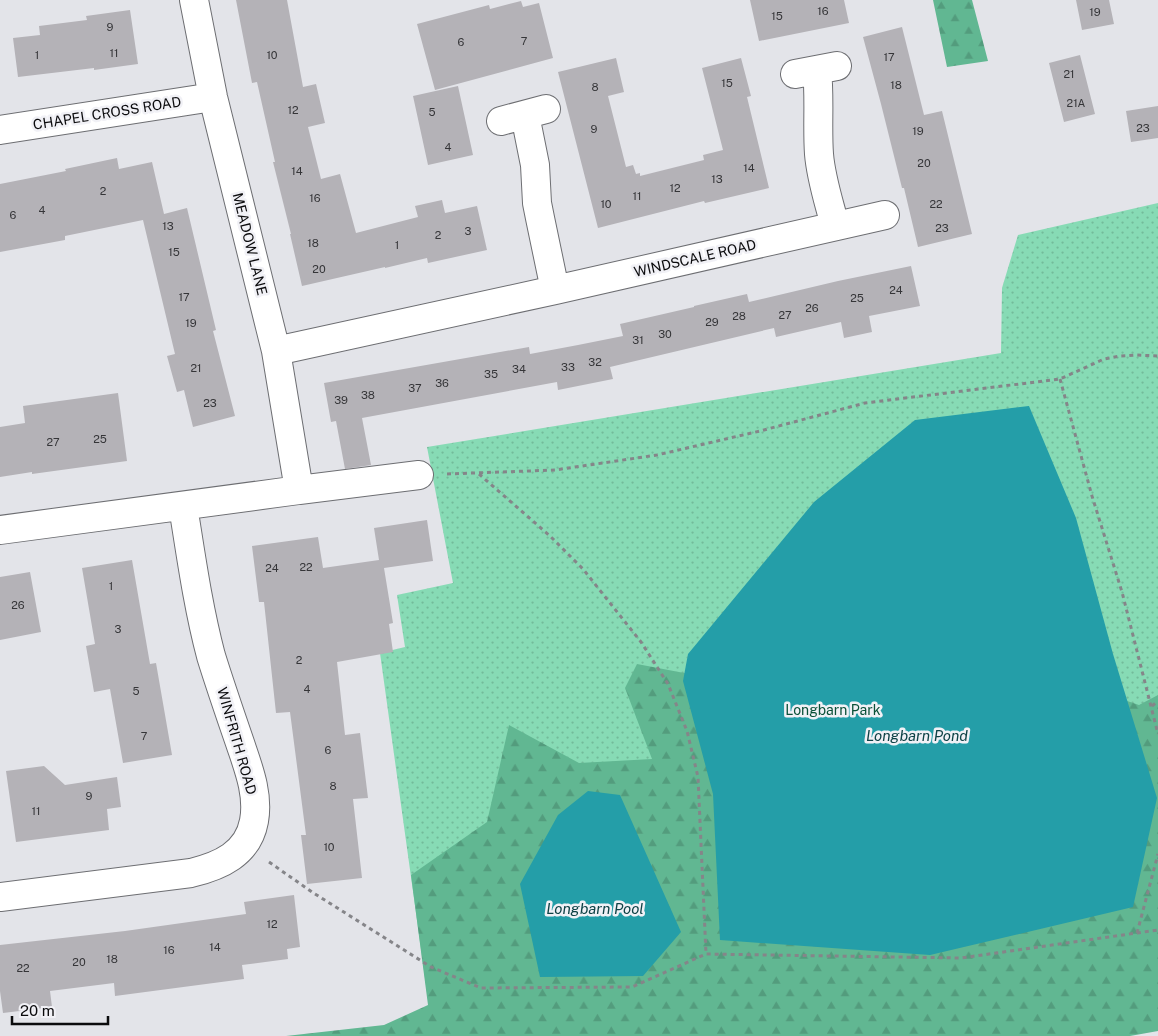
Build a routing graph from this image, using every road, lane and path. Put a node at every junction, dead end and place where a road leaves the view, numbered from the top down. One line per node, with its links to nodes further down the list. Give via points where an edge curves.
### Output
1 (194, 0): 3 (street, MEADOW LANE)
2 (816, 70): 7 (street, via 819,156)
3 (213, 97): 5 (street, CHAPEL CROSS ROAD); 9 (street, MEADOW LANE)
4 (524, 115): 8 (street)
5 (0, 130)
6 (884, 215): 7 (street, WINDSCALE ROAD)
7 (835, 226): 8 (street, WINDSCALE ROAD)
8 (555, 290): 9 (street, WINDSCALE ROAD)
9 (276, 351): 14 (street, MEADOW LANE)
10 (1158, 356): 11 (path, via 1104,359)
11 (1060, 379): 12 (path, via 865,402 657,455 555,470); 18 (path)
12 (479, 474): 13 (path); 25 (path, via 583,569 641,642 668,684 687,731 698,777)
13 (419, 475): 14 (street)
14 (299, 490): 15 (street)
15 (184, 506): 16 (street); 20 (street, WINFRITH ROAD, via 203,623 252,780 254,822)
16 (0, 530)
17 (1158, 701): 18 (path)
18 (1152, 706): 19 (path)
19 (1158, 734)
20 (244, 845): 22 (street, WINFRITH ROAD, via 224,862 191,873); 25 (path, via 312,892 431,966 481,988 632,987)
21 (1158, 854): 24 (path)
22 (0, 897)
23 (1158, 930): 24 (path)
24 (1137, 933): 25 (path, via 961,958)
25 (706, 954)

